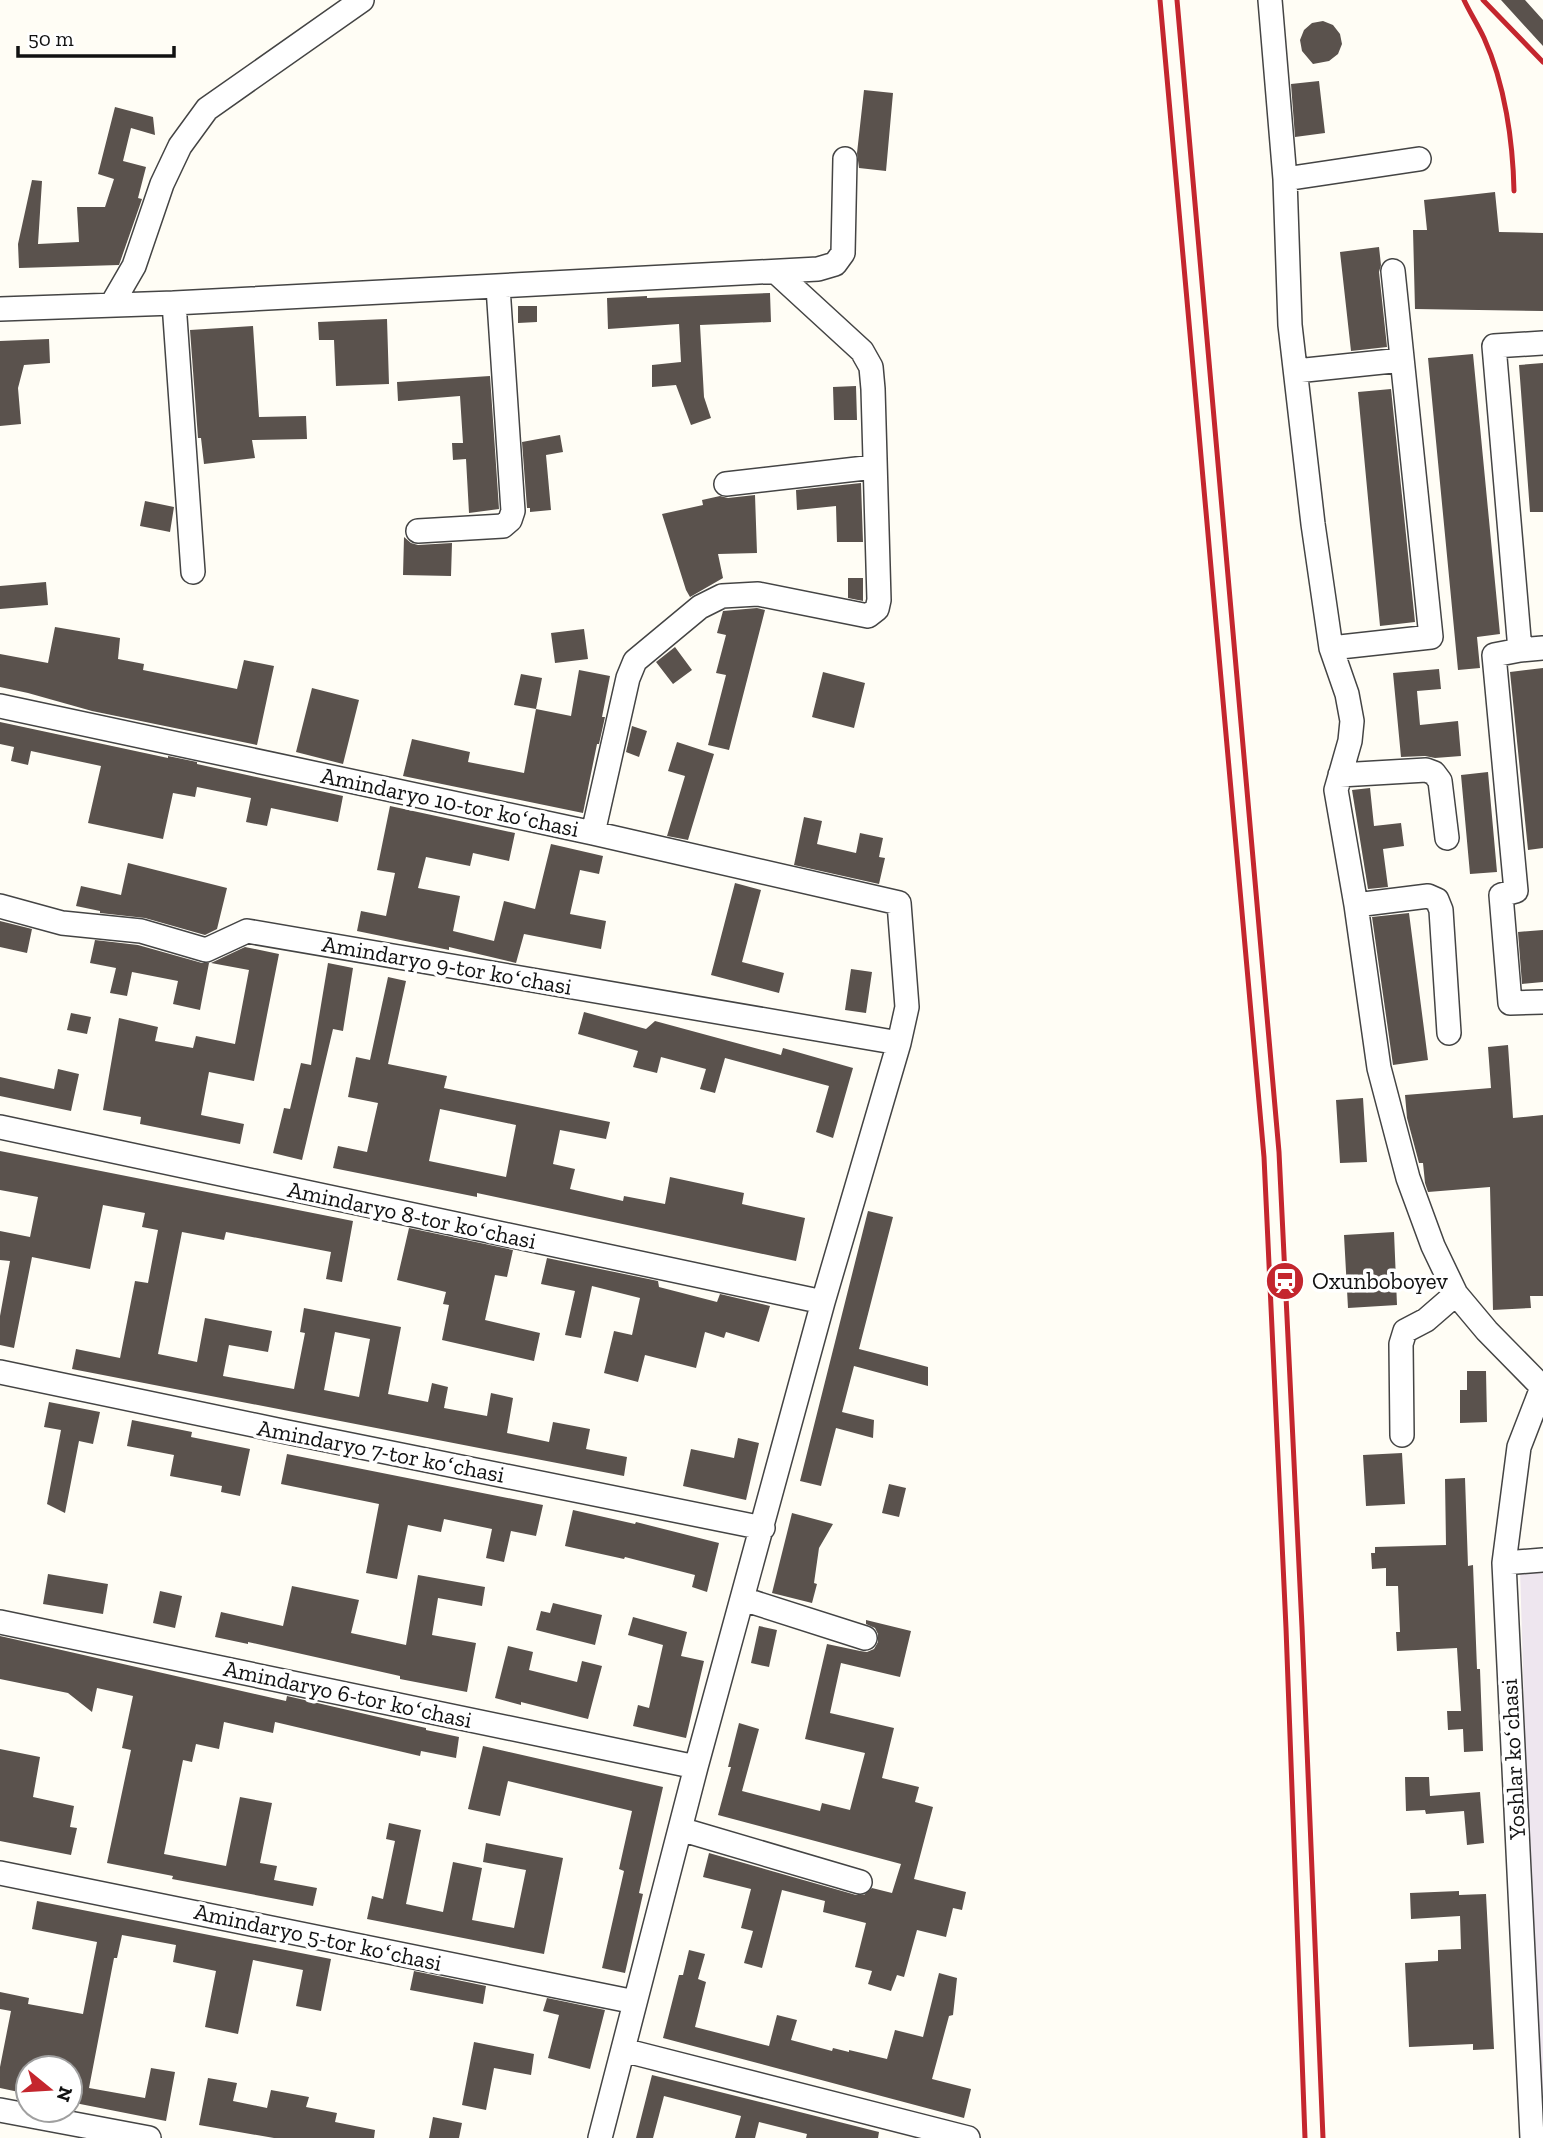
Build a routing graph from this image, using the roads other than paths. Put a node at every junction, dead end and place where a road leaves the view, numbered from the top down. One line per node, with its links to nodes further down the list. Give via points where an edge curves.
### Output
1 (362, 0): 10 (street, via 207,109 180,146 134,266)
2 (1270, 0): 5 (street)
3 (845, 159): 7 (street, via 843,253 826,267)
4 (1419, 159): 5 (street)
5 (1285, 179): 14 (street)
6 (1393, 271): 13 (street)
7 (784, 272): 8 (street); 15 (street, via 862,351 871,367)
8 (498, 286): 9 (street); 17 (street, via 513,511 503,526)
9 (174, 303): 10 (street); 18 (street)
10 (112, 304): 11 (street)
11 (0, 309)
12 (1543, 343): 21 (street, via 1494,346)
13 (1402, 360): 14 (street); 19 (street, via 1431,637)
14 (1296, 371): 19 (street)
15 (874, 467): 16 (street); 24 (street, via 879,600 873,613 868,616 758,594 722,596 700,607 635,661)
16 (726, 484)
17 (418, 531)
18 (193, 572)
19 (1331, 648): 23 (street, via 1352,721)
20 (1543, 648): 21 (street)
21 (1520, 650): 28 (street, via 1494,655 1516,891 1501,895 1510,1003)
22 (0, 706): 24 (street, Amindaryo 10-tor koʻchasi)
23 (1340, 775): 25 (street, via 1426,770 1434,774 1440,781); 26 (street, via 1336,790)
24 (593, 833): 30 (street, Amindaryo 10-tor koʻchasi, via 899,903 907,1007)
25 (1447, 838)
26 (1356, 905): 29 (street, via 1428,896 1437,900); 32 (street, via 1379,1068 1408,1178)
27 (0, 906): 30 (street, Amindaryo 9-tor koʻchasi, via 62,923 141,931 206,950 247,931)
28 (1543, 1002)
29 (1449, 1033)
30 (899, 1043): 33 (street)
31 (0, 1127): 33 (street, Amindaryo 8-tor koʻchasi)
32 (1456, 1294): 35 (street); 36 (street, via 1405,1331 1401,1344)
33 (823, 1302): 37 (street)
34 (0, 1372): 37 (street, Amindaryo 7-tor koʻchasi)
35 (1542, 1386): 39 (street, Yoshlar koʻchasi, via 1519,1447)
36 (1402, 1435)
37 (763, 1528): 40 (street)
38 (1543, 1560): 39 (street)
39 (1504, 1563): 53 (street, Yoshlar koʻchasi)
40 (743, 1599): 42 (street); 43 (street)
41 (0, 1622): 43 (street, Amindaryo 6-tor koʻchasi)
42 (865, 1637)
43 (696, 1767): 44 (street)
44 (680, 1829): 46 (street); 47 (street)
45 (0, 1873): 47 (street, Amindaryo 5-tor koʻchasi)
46 (860, 1882)
47 (635, 2002): 48 (street)
48 (623, 2049): 51 (street); 52 (street)
49 (0, 2110): 50 (street)
50 (149, 2138)
51 (600, 2138)
52 (968, 2138)
53 (1532, 2138)

